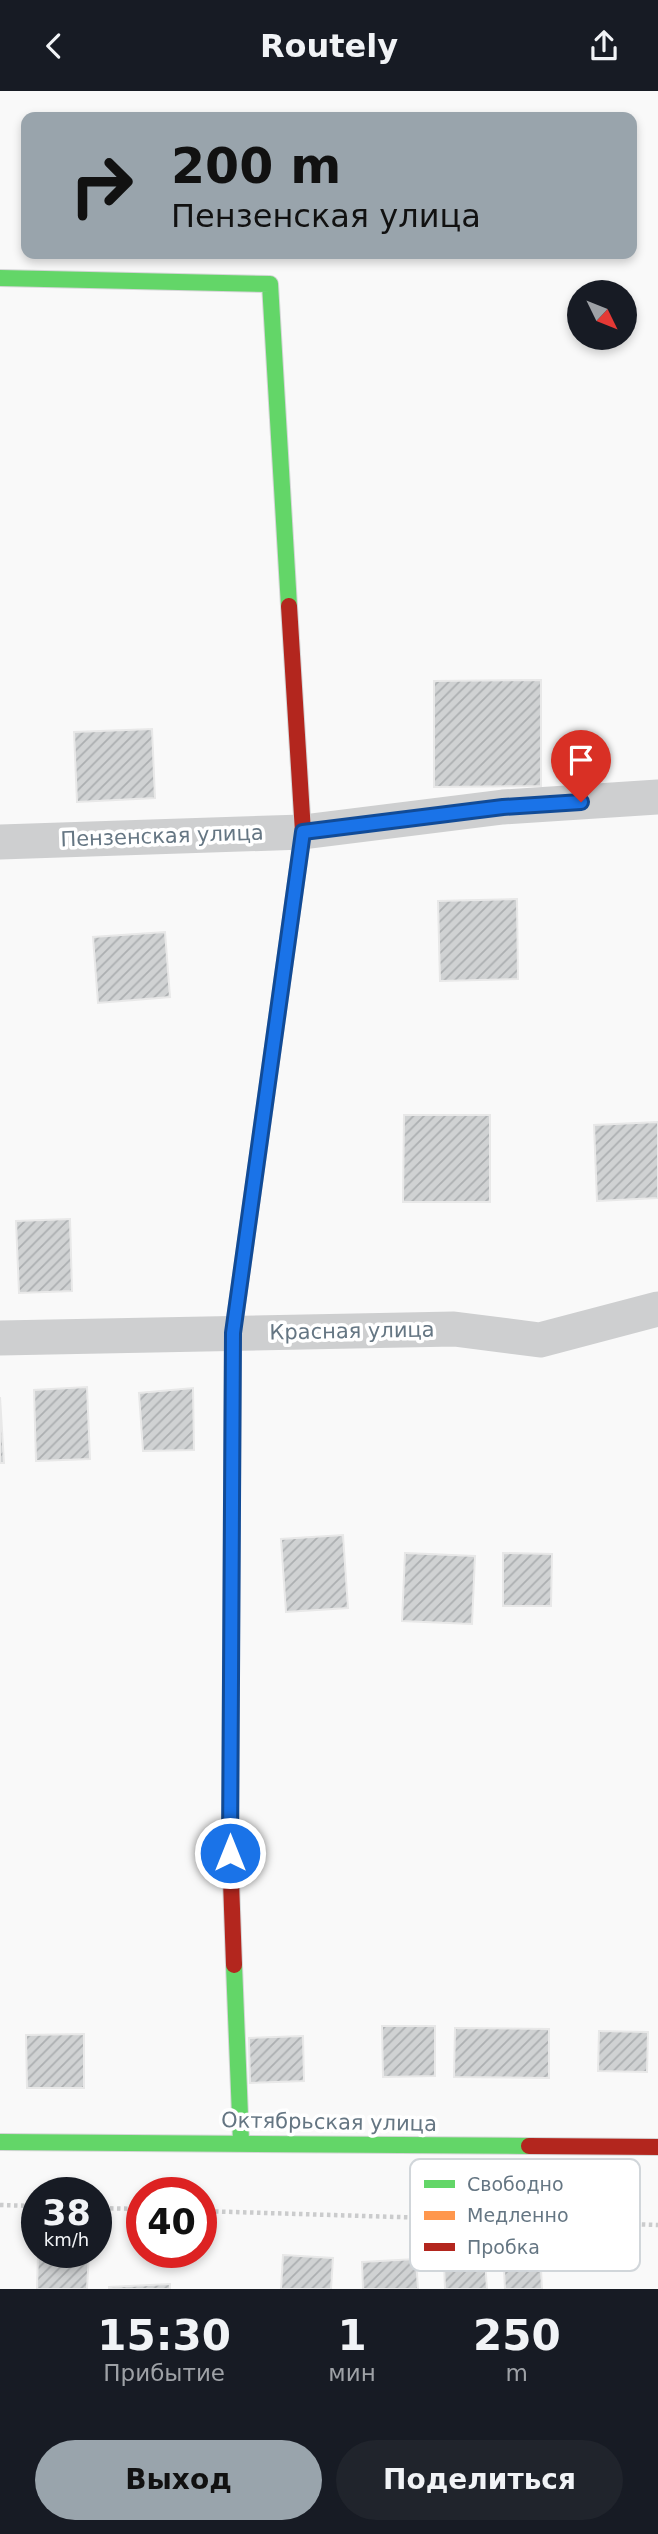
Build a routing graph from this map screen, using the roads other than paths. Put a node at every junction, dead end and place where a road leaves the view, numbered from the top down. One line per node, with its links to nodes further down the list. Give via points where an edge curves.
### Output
1 (0, 278): 3 (street, via 270,284)
2 (658, 797): 3 (street, Пензенская улица, via 503,807)
3 (303, 832): 4 (street, Пензенская улица); 6 (street)
4 (0, 842)
5 (658, 1309): 6 (street, Красная улица, via 540,1341 454,1329)
6 (233, 1333): 7 (street, Красная улица); 8 (street, via 230,1853)
7 (0, 1338)
8 (241, 2141): 9 (street, Октябрьская улица); 10 (street, Октябрьская улица)
9 (0, 2142)
10 (658, 2147)

